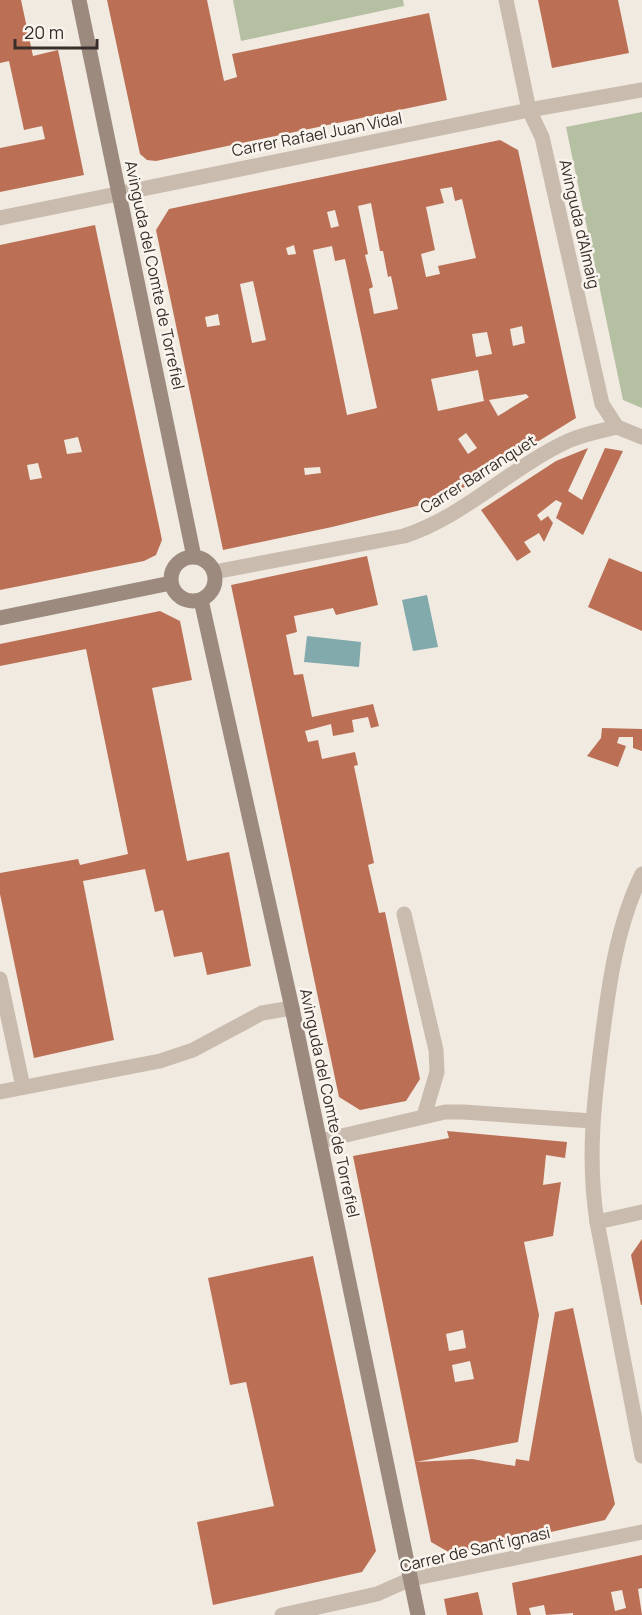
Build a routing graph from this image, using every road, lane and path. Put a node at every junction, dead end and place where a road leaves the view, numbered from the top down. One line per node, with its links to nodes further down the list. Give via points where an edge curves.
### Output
1 (78, 0): 5 (street, Avinguda del Comte de Torrefiel)
2 (506, 0): 4 (street, Avinguda d'Almaig)
3 (642, 90): 4 (street, Carrer Rafael Juan Vidal)
4 (529, 110): 5 (street, Carrer Rafael Juan Vidal); 7 (street, Avinguda d'Almaig, via 542,137 602,404)
5 (120, 192): 6 (street, Carrer Rafael Juan Vidal); 9 (street, Avinguda del Comte de Torrefiel)
6 (0, 218)
7 (617, 427): 8 (street); 10 (street, Carrer Barranquet, via 582,435 552,449 421,531)
8 (642, 437)
9 (194, 557): 10 (street, via 207,561); 11 (street, via 176,564)
10 (214, 572): 12 (street, via 214,585)
11 (171, 583): 12 (street, via 182,599); 13 (street)
12 (201, 600): 17 (street, Avinguda del Comte de Torrefiel)
13 (0, 618)
14 (642, 874): 21 (street, via 609,982)
15 (404, 914): 20 (street, via 436,1050 437,1072)
16 (0, 979): 18 (street)
17 (292, 1008): 18 (street, via 262,1013 193,1050 160,1061); 22 (street, Avinguda del Comte de Torrefiel)
18 (23, 1087): 19 (street)
19 (0, 1092)
20 (424, 1116): 21 (street, via 463,1112); 22 (street)
21 (592, 1121): 24 (street, via 592,1185)
22 (320, 1142): 27 (street, Avinguda del Comte de Torrefiel)
23 (642, 1212): 24 (street)
24 (597, 1222): 25 (street)
25 (642, 1456)
26 (642, 1532): 27 (street, Carrer de Sant Ignasi)
27 (411, 1579): 28 (street, Carrer de Sant Ignasi, via 377,1594); 29 (street, Avinguda del Comte de Torrefiel)
28 (282, 1615)
29 (418, 1615)

